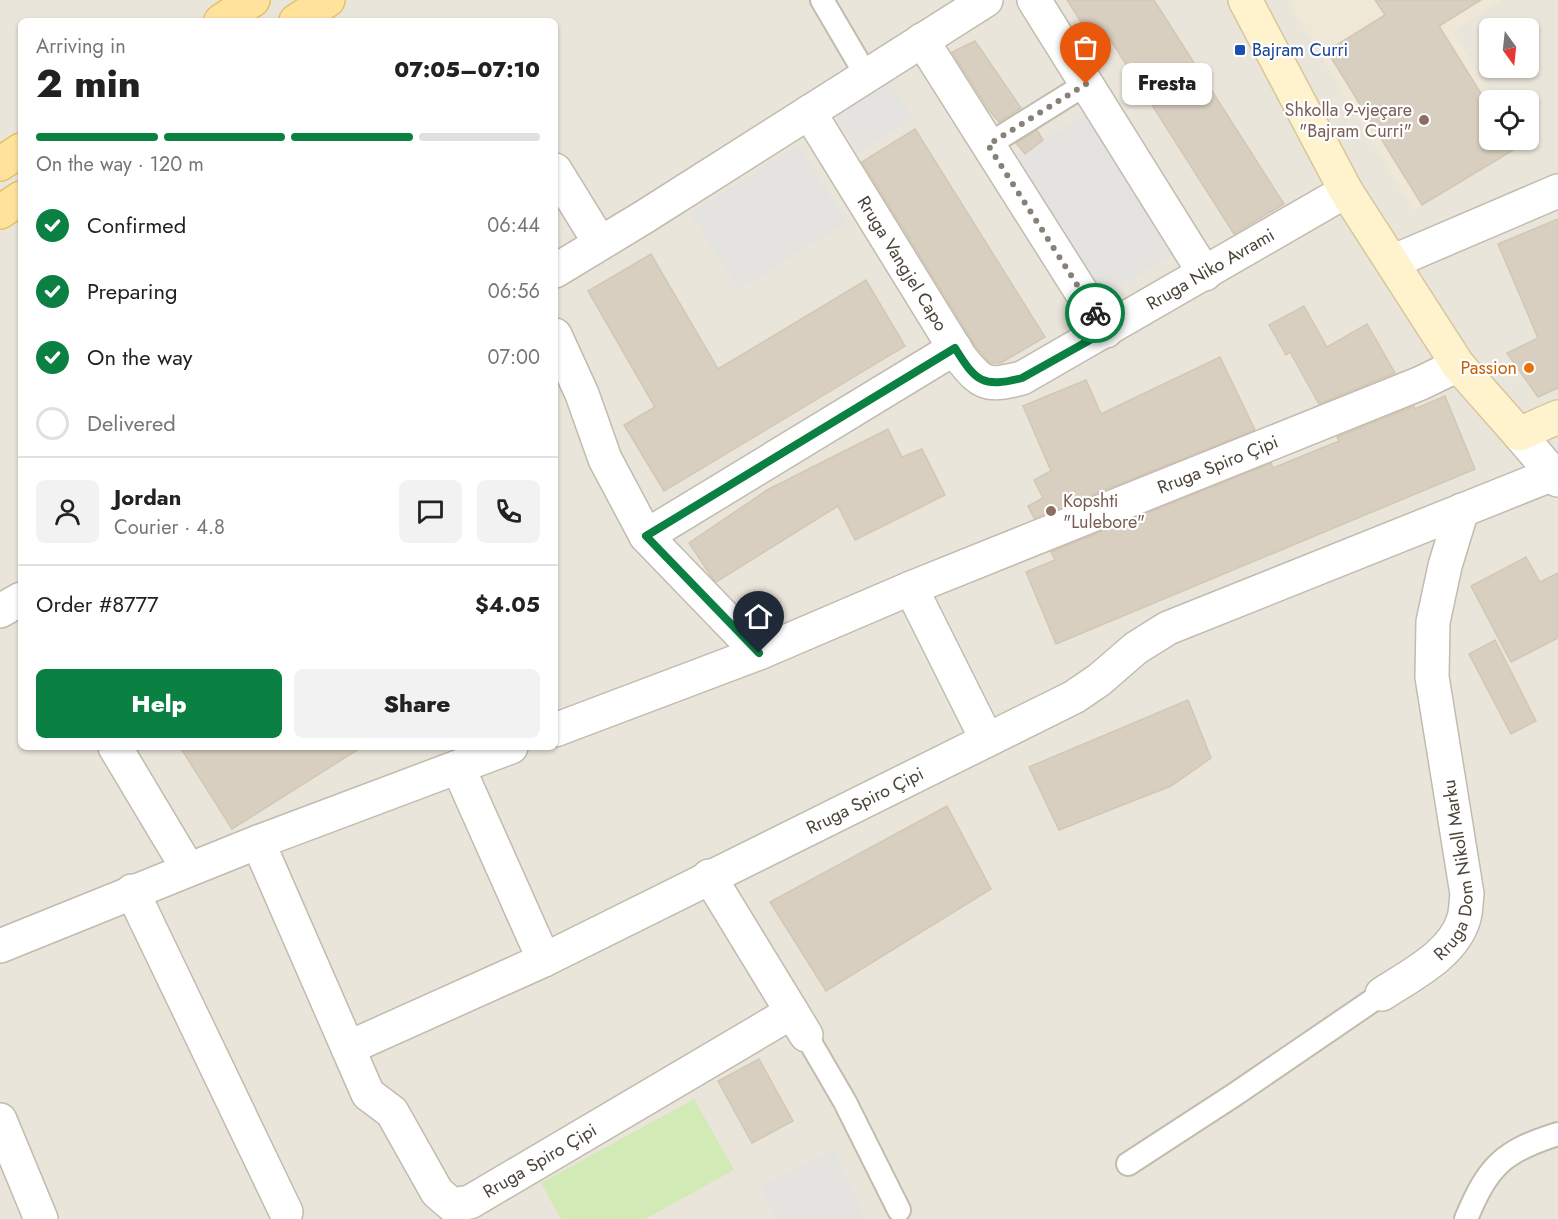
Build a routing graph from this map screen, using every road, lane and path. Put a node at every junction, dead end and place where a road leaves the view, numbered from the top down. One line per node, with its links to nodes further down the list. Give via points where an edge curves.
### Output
1 (253, 0): 7 (main road)
2 (328, 0): 8 (main road)
3 (822, 0): 10 (lane)
4 (986, 0): 9 (street)
5 (1034, 0): 11 (street)
6 (1245, 0): 17 (street)
7 (226, 18)
8 (301, 18)
9 (922, 40): 10 (street); 13 (street)
10 (866, 75): 12 (street)
11 (1086, 84): 13 (lane); 24 (street)
12 (809, 112): 21 (street); 27 (street, Rruga Vangjel Capo)
13 (988, 145): 25 (street)
14 (18, 152): 15 (main road)
15 (0, 164)
16 (558, 175): 21 (street)
17 (1346, 191): 22 (street); 24 (street, Rruga Niko Avrami)
18 (1558, 191): 22 (street)
19 (18, 200): 20 (main road)
20 (0, 212)
21 (600, 243): 23 (street)
22 (1392, 262): 28 (street)
23 (558, 269)
24 (1205, 274): 25 (street, Rruga Niko Avrami)
25 (1106, 331): 27 (street, Rruga Niko Avrami, via 1022,378 990,384 976,377)
26 (558, 342): 33 (street, via 582,394 604,459)
27 (955, 348): 33 (street, Rruga Vangjel Capo)
28 (1458, 365): 30 (street); 34 (street, Rruga Spiro Çipi)
29 (1558, 417): 30 (street)
30 (1519, 434): 31 (street)
31 (1555, 477): 32 (street)
32 (1462, 510): 39 (street, Rruga Spiro Çipi, via 1168,628 1074,697); 49 (street, Rruga Dom Nikoll Marku, via 1433,622 1432,677 1467,894 1464,918 1453,940 1433,959)
33 (646, 536): 37 (street)
34 (911, 588): 37 (street, Rruga Spiro Çipi); 39 (street)
35 (18, 600): 36 (street)
36 (0, 611)
37 (759, 653): 38 (street, Rruga Spiro Çipi)
38 (558, 729)
39 (987, 740): 45 (street, Rruga Spiro Çipi)
40 (117, 750): 44 (street)
41 (503, 750): 42 (street)
42 (458, 767): 43 (street); 48 (street)
43 (258, 842): 44 (street); 51 (street, Rruga Spiro Çipi)
44 (188, 869): 46 (street)
45 (709, 876): 48 (street, Rruga Spiro Çipi); 50 (street)
46 (132, 891): 47 (street); 56 (street)
47 (0, 946)
48 (544, 960): 51 (street, Rruga Spiro Çipi)
49 (1382, 994): 54 (lane, Rruga Dom Nikoll Marku)
50 (799, 1024): 51 (street, Rruga Spiro Çipi, via 470,1202 452,1204 437,1192 392,1112 368,1094); 55 (lane, via 845,1102)
51 (348, 1048)
52 (0, 1120): 57 (street)
53 (1558, 1134): 58 (lane, via 1531,1143 1501,1160 1478,1191)
54 (1128, 1164)
55 (899, 1210)
56 (286, 1212)
57 (41, 1219)
58 (1466, 1219)

